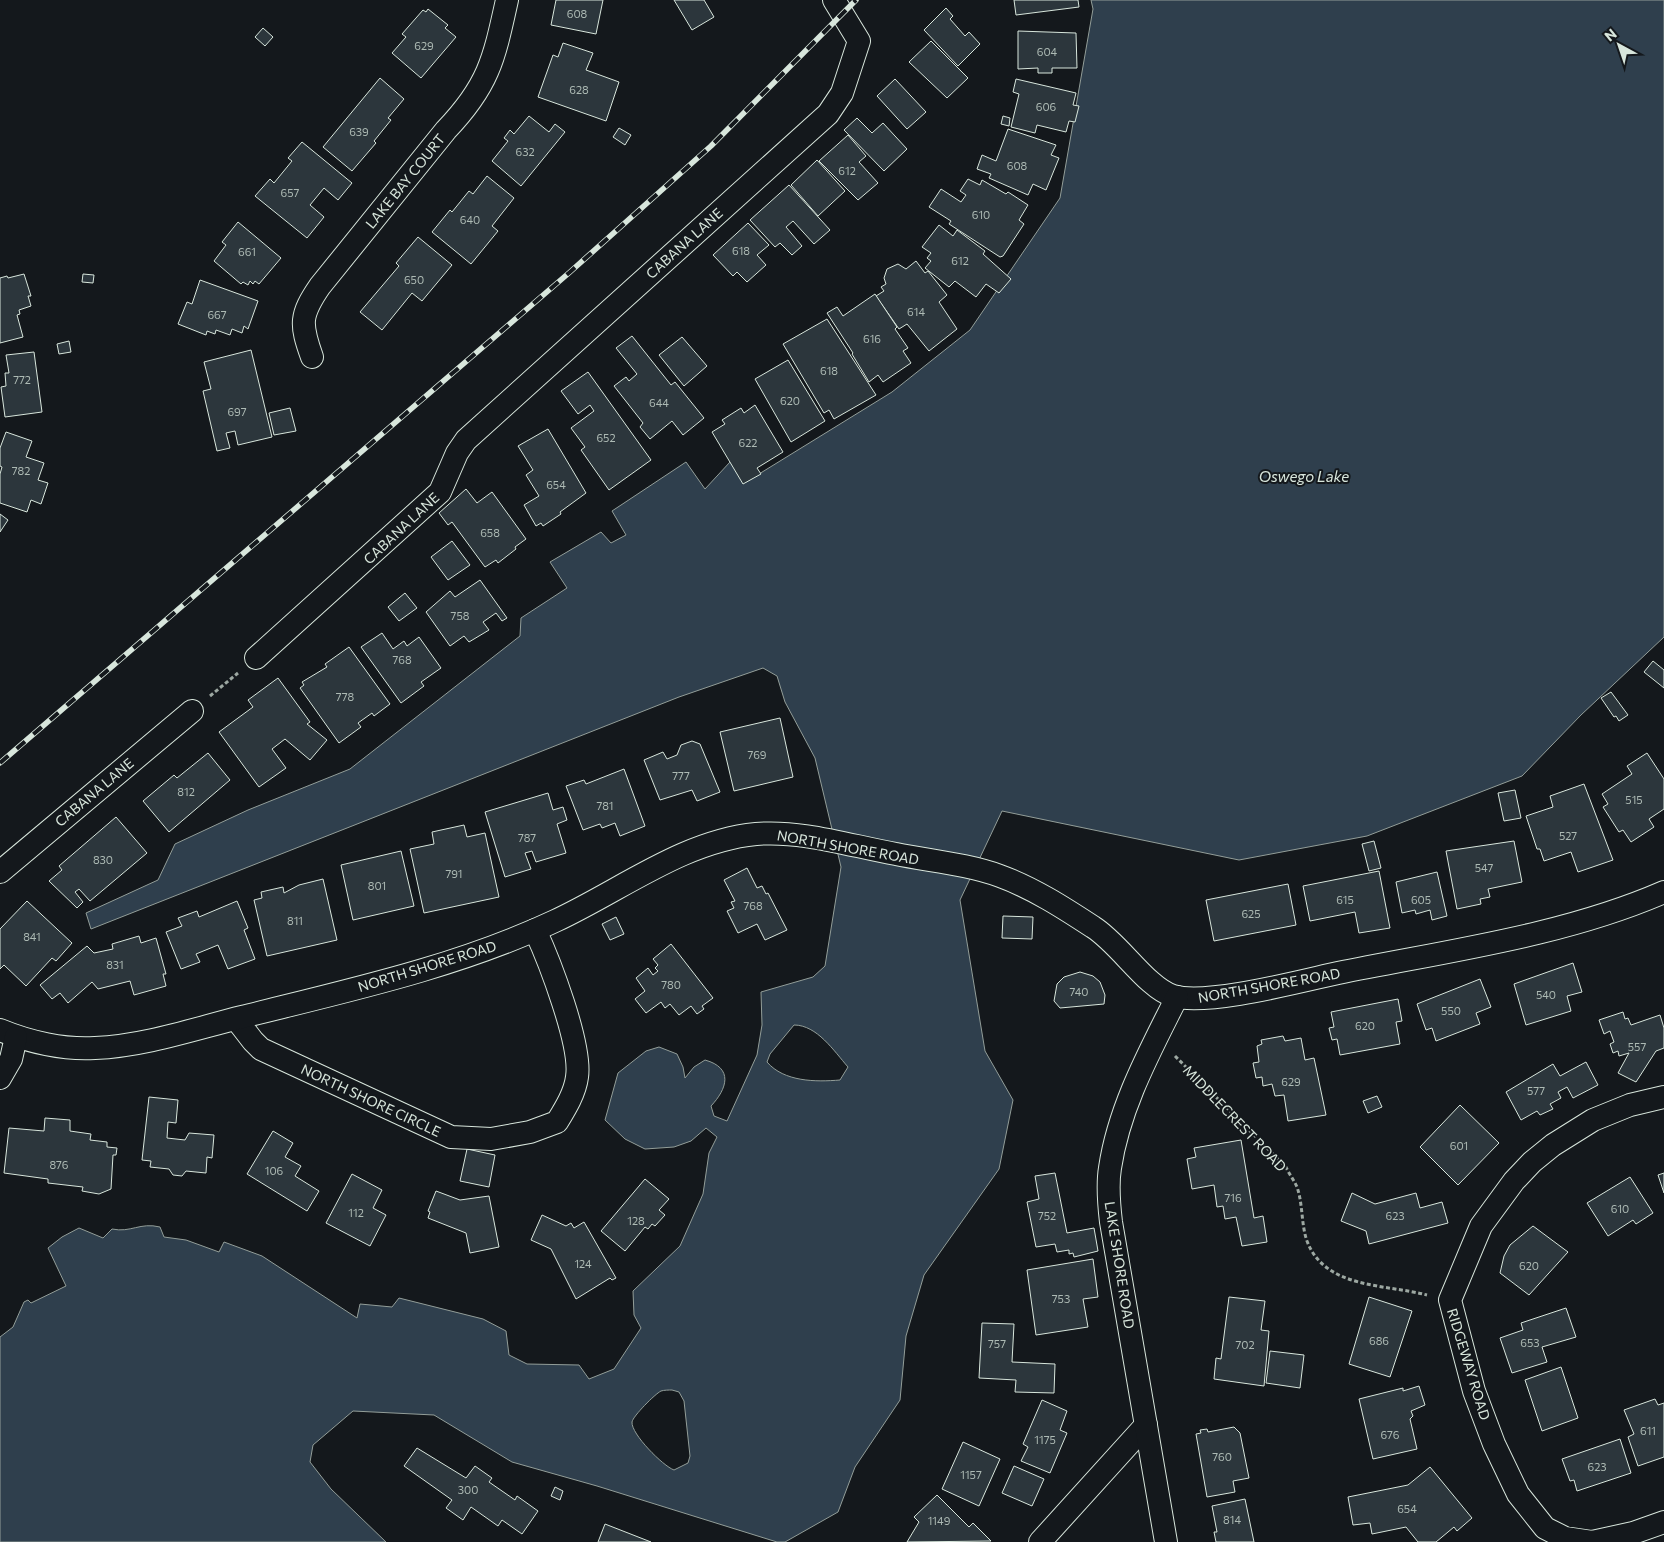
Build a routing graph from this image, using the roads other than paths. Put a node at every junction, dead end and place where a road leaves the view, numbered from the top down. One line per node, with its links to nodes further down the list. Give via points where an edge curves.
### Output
1 (506, 0): 3 (street, LAKE BAY COURT, via 491,64 473,100 306,306 307,342)
2 (834, 0): 4 (street, CABANA LANE, via 859,41 842,93 828,114 466,440 440,492)
3 (312, 357)
4 (256, 658)
5 (192, 711): 6 (street, CABANA LANE)
6 (0, 872)
7 (1664, 892): 9 (street, NORTH SHORE ROAD, via 1622,910 1551,930 1270,988 1204,997)
8 (535, 930): 9 (street, NORTH SHORE ROAD, via 708,844 778,833 982,871 1022,885 1096,929 1153,983 1165,993); 10 (street, NORTH SHORE ROAD, via 472,955); 10 (street, NORTH SHORE CIRCLE, via 548,958 570,1029 577,1076 572,1094 557,1122 530,1132 491,1139 451,1137 261,1048)
9 (1177, 997): 14 (street, LAKE SHORE ROAD, via 1135,1084 1118,1131 1110,1170 1111,1222)
10 (236, 1019): 11 (street, NORTH SHORE ROAD, via 139,1042 92,1049 66,1047)
11 (8, 1034): 12 (street, NORTH SHORE ROAD, via 11,1059)
12 (0, 1078)
13 (1664, 1097): 15 (street, RIDGEWAY ROAD, via 1630,1105 1593,1120 1552,1145 1532,1162 1481,1226 1450,1300 1474,1391 1494,1444 1518,1494 1545,1528 1564,1538 1592,1542)
14 (1146, 1425): 16 (street); 17 (street, LAKE SHORE ROAD)
15 (1664, 1522)
16 (1040, 1542)
17 (1166, 1542)

